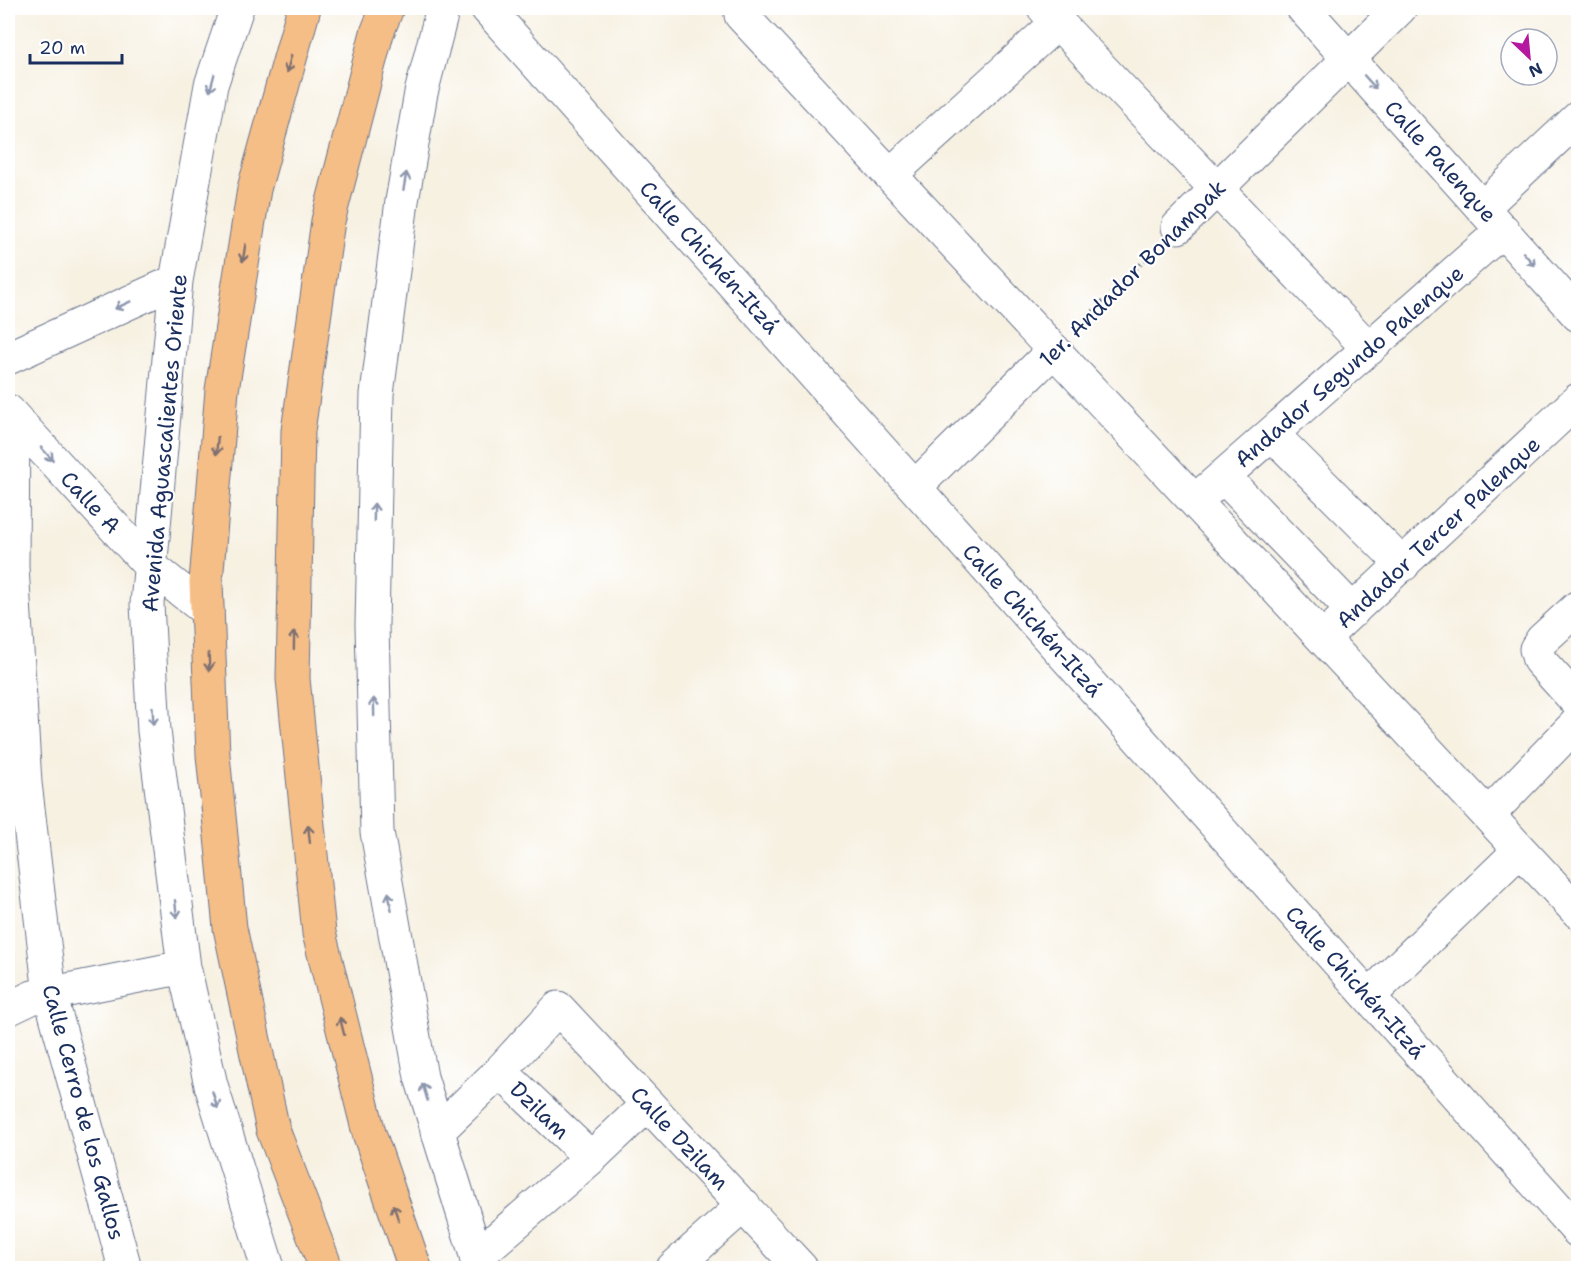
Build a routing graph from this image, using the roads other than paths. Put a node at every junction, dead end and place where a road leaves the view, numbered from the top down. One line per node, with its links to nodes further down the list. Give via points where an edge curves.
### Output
1 (237, 8): 16 (street, Avenida Aguascalientes Oriente, one-way to 16, via 211,85)
2 (304, 8): 31 (main road, one-way to 31, via 252,201 222,390)
3 (387, 8): 55 (main road, one-way to 3, via 369,1133 319,933 293,679 298,431 328,221)
4 (443, 8): 47 (street, one-way to 4, via 421,1077 377,832 372,625 377,394 402,201 421,93)
5 (488, 8): 25 (street, Calle Chichén-Itzá)
6 (1303, 8): 10 (street, Calle Palenque)
7 (1400, 8): 10 (street, 1er. Andador Bonampak)
8 (741, 15): 12 (street)
9 (1051, 15): 12 (street); 13 (street)
10 (1348, 58): 13 (street, 1er. Andador Bonampak); 14 (street, Calle Palenque, one-way to 14)
11 (1578, 118): 14 (street, Andador Segundo Palenque)
12 (890, 175): 19 (street)
13 (1216, 189): 15 (street, 1er. Andador Bonampak); 18 (street)
14 (1492, 219): 17 (street, Calle Palenque, one-way to 17); 18 (street, Andador Segundo Palenque)
15 (1178, 227)
16 (176, 281): 20 (street, one-way to 20); 28 (street, Avenida Aguascalientes Oriente)
17 (1578, 315)
18 (1369, 349): 23 (street, Andador Segundo Palenque)
19 (1054, 350): 25 (street, 1er. Andador Bonampak); 26 (street)
20 (8, 358)
21 (1578, 400): 27 (street, Andador Tercer Palenque)
22 (10, 414): 28 (street, Calle A, one-way to 28); 29 (street, Calle Cerro de los Gallos)
23 (1272, 434): 24 (street, Andador Segundo Palenque); 27 (street)
24 (1223, 476): 26 (street, Andador Segundo Palenque); 32 (street)
25 (915, 487): 42 (street, Calle Chichén-Itzá)
26 (1195, 501): 33 (street)
27 (1403, 565): 32 (street, Andador Tercer Palenque)
28 (150, 566): 31 (street, Calle A); 40 (street, Avenida Aguascalientes Oriente, one-way to 40, via 147,604 154,731)
29 (10, 568): 36 (street, Calle Cerro de los Gallos)
30 (1578, 608): 34 (street, via 1536,649 1539,660)
31 (207, 611): 54 (main road, one-way to 54, via 213,755 230,928 273,1130)
32 (1353, 611): 33 (street, Andador Tercer Palenque)
33 (1323, 639): 37 (street)
34 (1578, 703)
35 (1578, 722): 37 (street)
36 (16, 787): 41 (street, Calle Cerro de los Gallos)
37 (1488, 815): 38 (street)
38 (1521, 850): 39 (street); 42 (street)
39 (1578, 912)
40 (184, 967): 41 (street); 53 (street, Avenida Aguascalientes Oriente, one-way to 53, via 211,1085)
41 (50, 994): 44 (street); 52 (street, Calle Cerro de los Gallos)
42 (1369, 996): 50 (street, Calle Chichén-Itzá)
43 (558, 1008): 45 (street, Dzilam); 46 (street, Calle Dzilam)
44 (8, 1009)
45 (500, 1071): 47 (street); 48 (street, Dzilam)
46 (648, 1104): 48 (street); 49 (street, Calle Dzilam)
47 (437, 1132): 51 (street)
48 (591, 1158): 51 (street)
49 (744, 1205): 56 (street); 57 (street, Calle Dzilam)
50 (1578, 1232)
51 (478, 1263)
52 (125, 1269)
53 (268, 1269)
54 (326, 1269)
55 (415, 1269)
56 (673, 1269)
57 (801, 1269)

